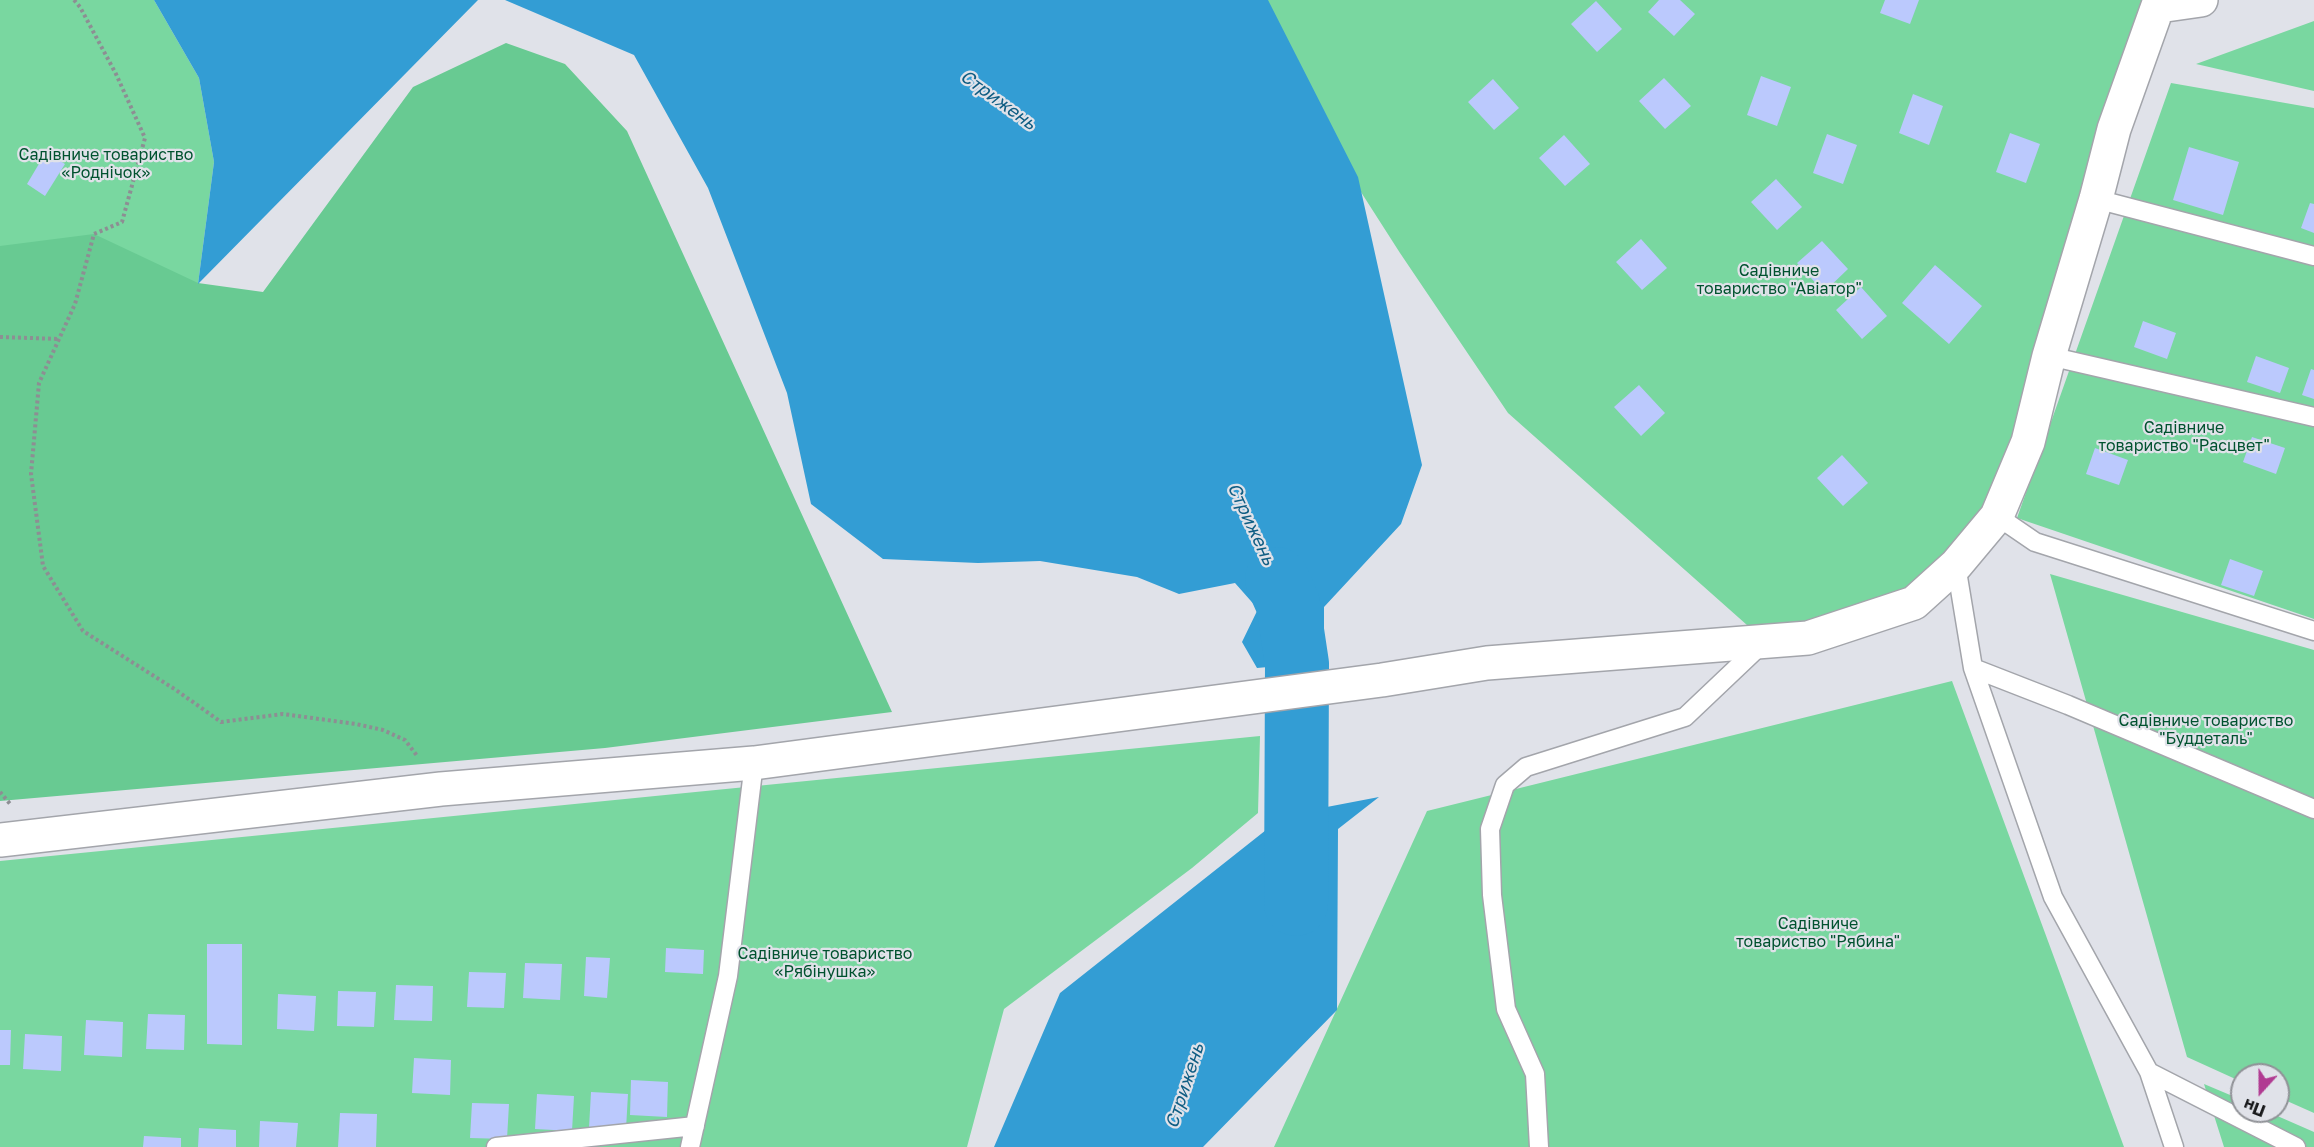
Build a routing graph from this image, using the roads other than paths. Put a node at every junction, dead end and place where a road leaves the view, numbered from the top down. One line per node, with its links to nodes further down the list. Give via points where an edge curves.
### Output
1 (2201, 0): 2 (street)
2 (2159, 3): 3 (street, via 2114,129)
3 (2096, 199): 4 (lane); 5 (street)
4 (2314, 256)
5 (2049, 356): 6 (lane); 7 (street, via 2028,442)
6 (2314, 417)
7 (1998, 516): 8 (street); 9 (lane, via 2035,542)
8 (1956, 566): 10 (street, via 1914,603 1808,638); 11 (lane)
9 (2314, 631)
10 (1765, 641): 12 (street, via 1487,663); 19 (lane, via 1685,717 1526,767 1505,785 1490,829 1492,895 1506,1010 1534,1074)
11 (1973, 668): 13 (lane); 15 (lane, via 2053,897)
12 (754, 763): 14 (street, via 441,789); 16 (lane, via 728,976)
13 (2314, 809)
14 (0, 840)
15 (2149, 1072): 20 (lane); 21 (lane)
16 (695, 1126): 17 (lane); 18 (lane)
17 (496, 1147)
18 (690, 1147)
19 (1539, 1147)
20 (2174, 1147)
21 (2296, 1147)

